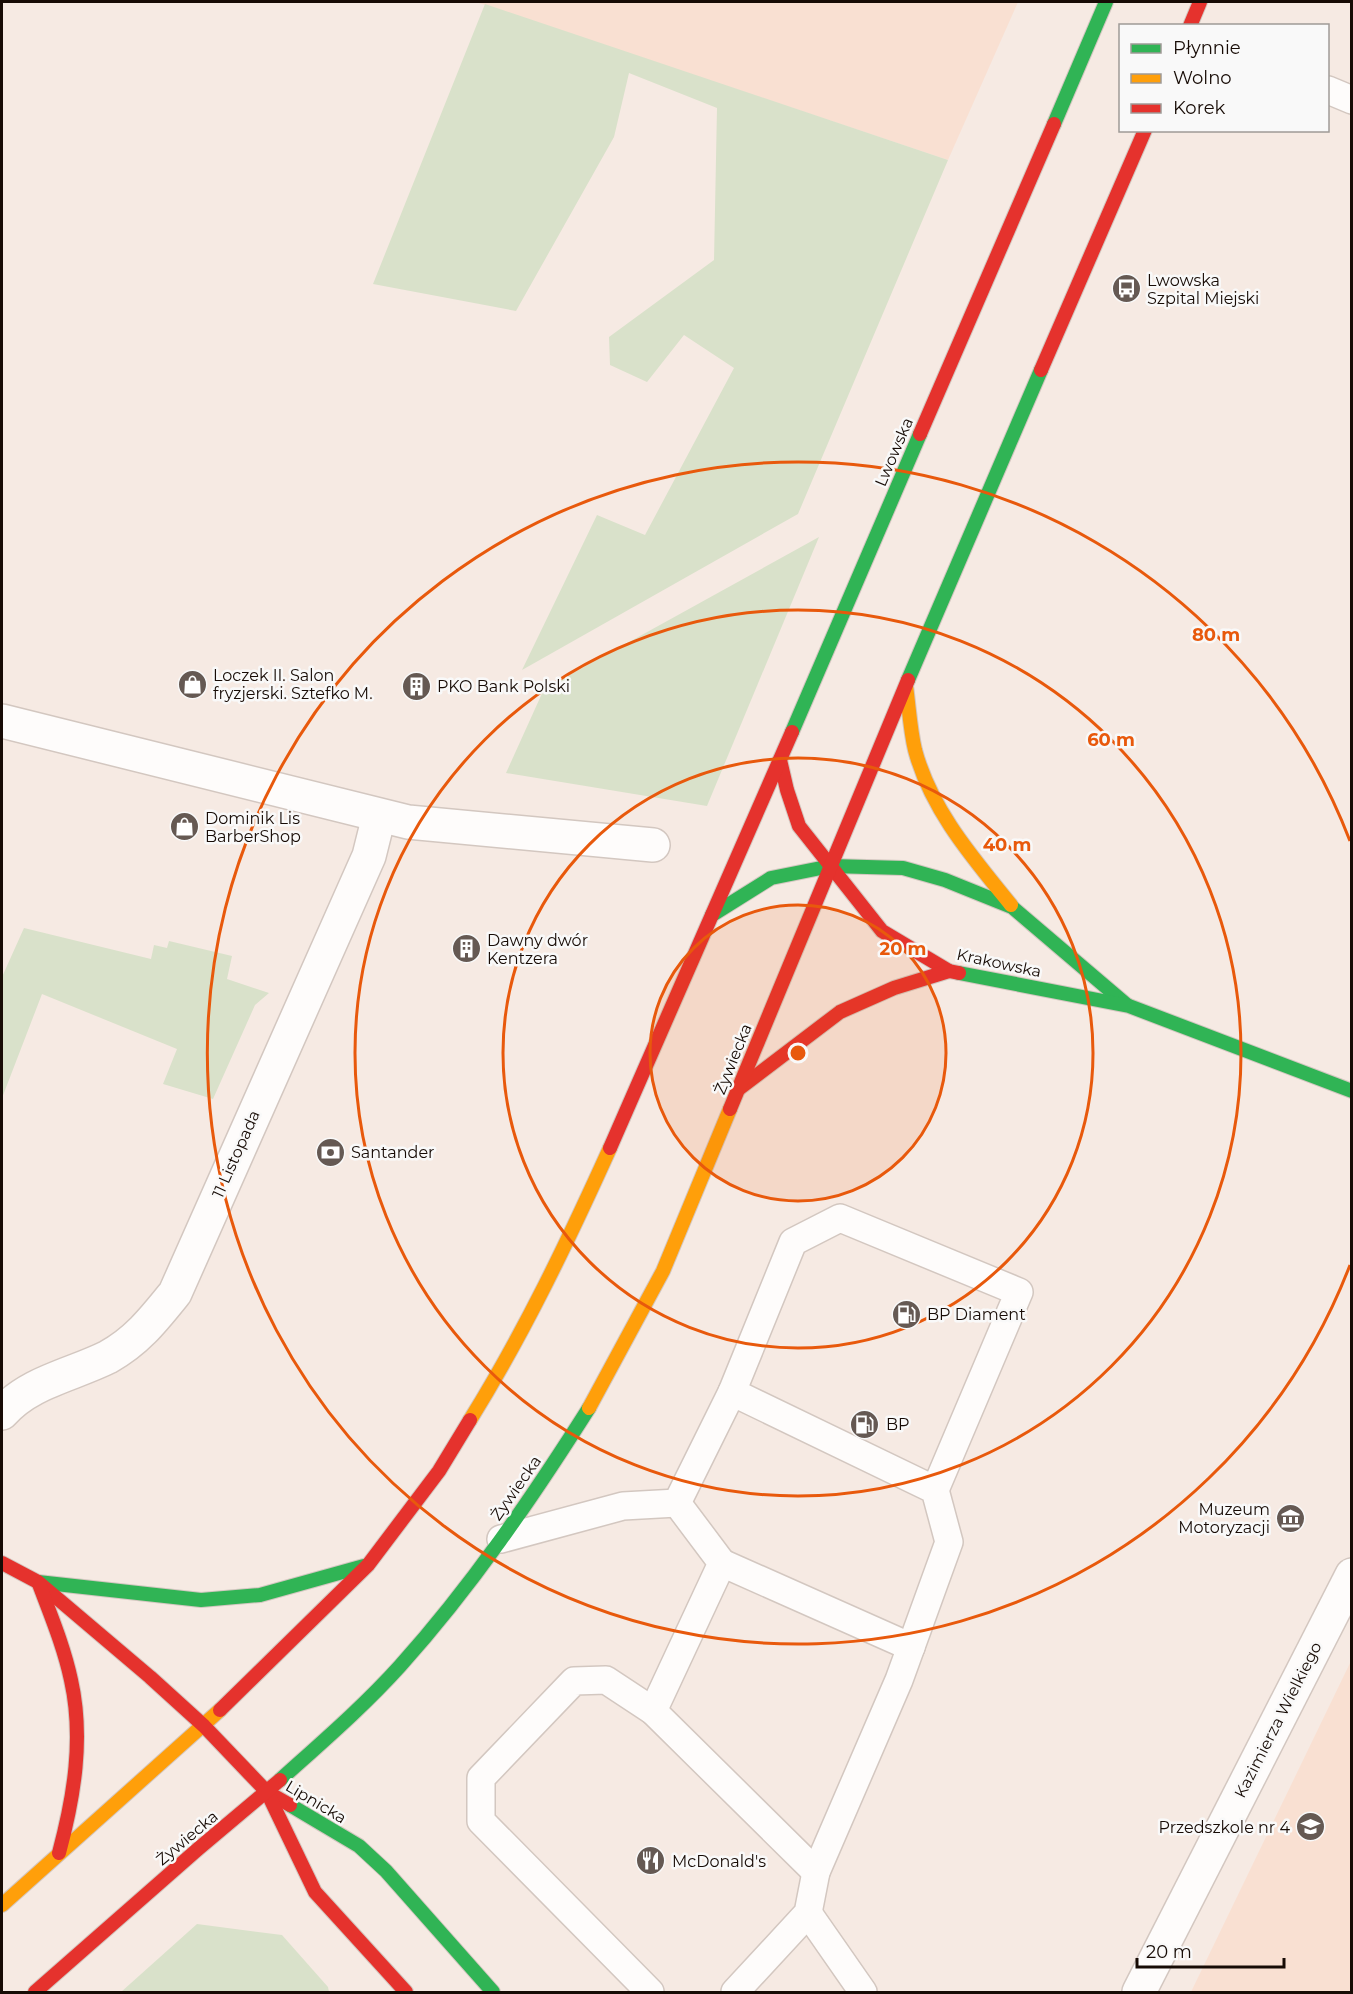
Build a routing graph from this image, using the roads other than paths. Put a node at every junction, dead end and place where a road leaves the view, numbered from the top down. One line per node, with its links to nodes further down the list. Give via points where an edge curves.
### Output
1 (1106, 2): 9 (main road, Lwowska)
2 (1200, 2): 3 (main road)
3 (1191, 24)
4 (1329, 90): 5 (lane)
5 (1352, 100)
6 (1144, 132): 7 (main road)
7 (906, 684): 12 (main road); 13 (main road, via 915,751 931,790 953,831)
8 (2, 721): 10 (street)
9 (780, 760): 12 (main road, Krakowska, via 799,826); 14 (main road, Lwowska)
10 (379, 816): 11 (street); 20 (street, 11 Listopada, via 369,856 175,1293 140,1335 108,1356 26,1393)
11 (653, 845)
12 (831, 866): 13 (main road, Krakowska, via 903,868); 14 (main road, Krakowska, via 771,878); 15 (main road, Krakowska, via 882,931); 17 (main road, Żywiecka)
13 (1012, 907): 16 (main road, Krakowska)
14 (712, 915): 26 (main road, via 601,1167 496,1379 439,1472)
15 (949, 971): 16 (main road, Krakowska); 17 (main road, via 894,988 840,1012)
16 (1129, 1006): 18 (main road, Krakowska)
17 (739, 1089): 23 (main road, Żywiecka, via 663,1271 629,1340 558,1457)
18 (1352, 1091)
19 (732, 1392): 21 (lane); 21 (lane, via 793,1242 840,1218 1019,1292); 22 (lane)
20 (2, 1413)
21 (935, 1490): 29 (lane, via 949,1542)
22 (677, 1503): 23 (lane, via 623,1506); 25 (lane)
23 (501, 1539): 32 (main road, Żywiecka, via 399,1667)
24 (2, 1563): 28 (main road)
25 (722, 1563): 29 (lane); 30 (lane)
26 (368, 1565): 28 (main road, via 260,1595 201,1600); 31 (main road)
27 (1352, 1575): 43 (street, Kazimierza Wielkiego)
28 (38, 1582): 31 (main road); 33 (main road, via 66,1659 78,1738 70,1814)
29 (911, 1647): 34 (lane)
30 (653, 1711): 34 (lane); 40 (lane, via 606,1680 574,1681 481,1778 481,1821)
31 (204, 1726): 32 (main road); 33 (main road)
32 (267, 1792): 37 (main road, Żywiecka); 38 (main road, Lipnicka, via 315,1892); 39 (main road, Lipnicka, via 359,1846)
33 (60, 1853): 35 (main road)
34 (816, 1872): 36 (lane)
35 (2, 1905)
36 (808, 1913): 41 (lane); 42 (lane)
37 (35, 1992)
38 (405, 1992)
39 (493, 1992)
40 (650, 1992)
41 (735, 1992)
42 (863, 1992)
43 (1138, 1992)

